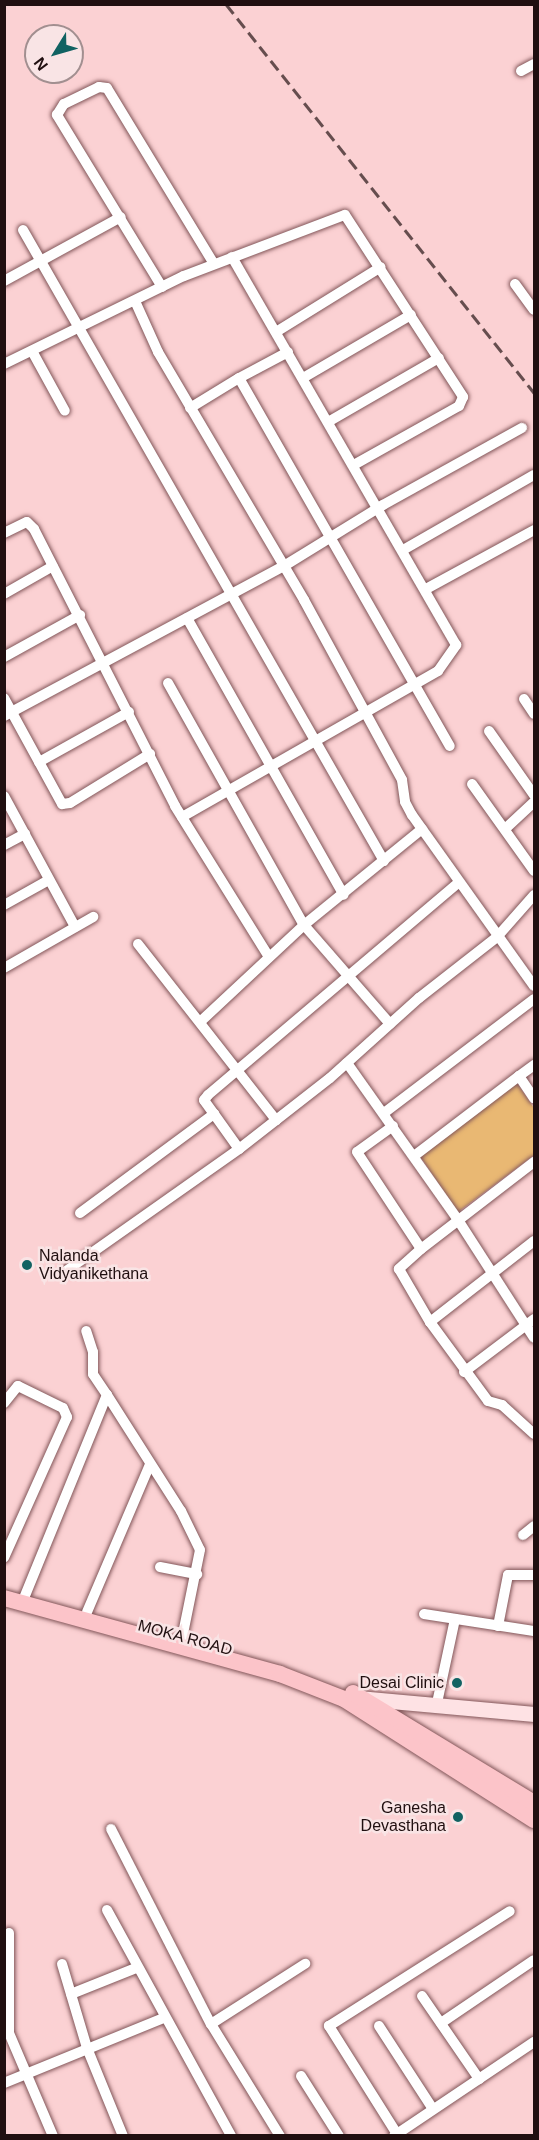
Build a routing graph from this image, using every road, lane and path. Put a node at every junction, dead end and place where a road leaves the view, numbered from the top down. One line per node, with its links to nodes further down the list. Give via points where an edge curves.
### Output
1 (534, 64): 2 (street)
2 (521, 71)
3 (121, 217): 6 (street); 7 (street, via 57,115 64,104 99,87 107,88); 11 (street)
4 (23, 230): 6 (street)
5 (232, 257): 7 (street); 8 (street, via 341,214 349,219); 17 (street)
6 (42, 261): 9 (street); 16 (street)
7 (214, 264): 11 (street)
8 (381, 267): 15 (street); 17 (street)
9 (4, 281)
10 (515, 285): 12 (street)
11 (162, 288): 13 (street)
12 (530, 295): 14 (street)
13 (135, 301): 16 (street); 24 (street)
14 (534, 310)
15 (411, 315): 20 (street); 23 (street)
16 (80, 328): 18 (street); 39 (street, via 137,435)
17 (276, 332): 19 (street)
18 (32, 351): 21 (street); 25 (street)
19 (288, 352): 22 (street); 23 (street)
20 (439, 358): 26 (street); 28 (street, via 461,392 463,402)
21 (4, 364)
22 (239, 378): 24 (street); 33 (street)
23 (303, 378): 26 (street)
24 (190, 408): 36 (street)
25 (65, 411)
26 (328, 422): 28 (street)
27 (522, 428): 30 (street)
28 (354, 465): 30 (street)
29 (534, 476): 34 (street)
30 (379, 508): 33 (street); 34 (street)
31 (534, 530): 37 (street)
32 (4, 533): 35 (street, via 23,522 30,524)
33 (332, 538): 36 (street); 45 (street)
34 (403, 550): 37 (street)
35 (53, 566): 38 (street); 40 (street)
36 (284, 566): 39 (street); 49 (street)
37 (426, 589): 45 (street, via 456,645 438,671)
38 (4, 594)
39 (231, 595): 41 (street); 53 (street)
40 (80, 615): 42 (street); 43 (street)
41 (187, 618): 43 (street); 57 (street)
42 (4, 657)
43 (105, 661): 48 (street); 50 (street)
44 (168, 683): 59 (street)
45 (415, 684): 49 (street); 54 (street)
46 (4, 698): 50 (street)
47 (524, 699): 51 (street)
48 (129, 712): 55 (street); 56 (street)
49 (365, 713): 53 (street); 64 (street, via 402,780 405,802)
50 (8, 714): 56 (street)
51 (534, 714)
52 (489, 731): 60 (street)
53 (314, 741): 57 (street); 68 (street)
54 (450, 746)
55 (150, 754): 56 (street, via 66,804); 63 (street)
56 (39, 762)
57 (270, 766): 59 (street); 72 (street)
58 (472, 784): 65 (street)
59 (228, 790): 63 (street); 76 (street)
60 (534, 795)
61 (4, 796): 66 (street)
62 (534, 802): 65 (street)
63 (182, 817): 80 (street)
64 (422, 829): 68 (street); 71 (street)
65 (505, 829): 69 (street)
66 (24, 834): 67 (street); 70 (street)
67 (4, 845)
68 (384, 861): 72 (street)
69 (534, 871)
70 (49, 880): 74 (street); 77 (street)
71 (459, 882): 78 (street); 82 (street)
72 (344, 895): 76 (street)
73 (534, 895): 78 (street)
74 (4, 905)
75 (93, 916): 77 (street)
76 (304, 925): 80 (street); 82 (street)
77 (75, 927): 81 (street)
78 (497, 937): 83 (street); 86 (street)
79 (138, 944): 85 (street)
80 (269, 957): 85 (street)
81 (4, 968)
82 (349, 976): 86 (street); 89 (street)
83 (534, 986)
84 (534, 999): 92 (street)
85 (200, 1022): 89 (street)
86 (390, 1024): 87 (street)
87 (347, 1063): 92 (street); 94 (street)
88 (534, 1065): 90 (street)
89 (238, 1069): 93 (street, via 204,1100); 94 (street)
90 (519, 1076): 91 (street); 97 (street)
91 (534, 1098)
92 (384, 1113): 95 (street)
93 (214, 1114): 96 (street); 99 (street)
94 (276, 1120): 96 (street)
95 (393, 1126): 97 (street); 102 (street, via 357,1152)
96 (239, 1149): 103 (street)
97 (414, 1156): 100 (street)
98 (534, 1162): 100 (street)
99 (80, 1213)
100 (458, 1220): 102 (street); 104 (street)
101 (534, 1240): 104 (street)
102 (421, 1249): 105 (street, via 399,1269)
103 (66, 1271)
104 (491, 1275): 105 (street); 106 (street)
105 (430, 1322): 109 (street)
106 (530, 1322): 108 (street); 109 (street)
107 (86, 1331): 110 (street, via 93,1352 93,1374)
108 (534, 1338)
109 (464, 1372): 112 (street, via 488,1401 502,1405)
110 (107, 1395): 113 (street); 122 (street)
111 (4, 1403): 116 (street, via 18,1386 63,1408 67,1417)
112 (534, 1434)
113 (150, 1464): 118 (street, via 197,1540 200,1550); 123 (street)
114 (534, 1526): 115 (street)
115 (523, 1535)
116 (4, 1557)
117 (160, 1567): 118 (street)
118 (196, 1574): 128 (street)
119 (534, 1575): 126 (street, via 508,1575)
120 (4, 1587): 122 (main road, MOKA ROAD)
121 (4, 1598): 122 (main road, MOKA ROAD)
122 (23, 1599): 123 (main road, MOKA ROAD); 128 (main road, MOKA ROAD)
123 (87, 1612): 128 (main road, MOKA ROAD)
124 (424, 1614): 125 (street)
125 (455, 1619): 126 (street); 131 (street)
126 (498, 1626): 127 (street)
127 (534, 1631)
128 (182, 1643): 129 (main road, MOKA ROAD, via 280,1662); 130 (main road, MOKA ROAD)
129 (363, 1697): 130 (main road); 131 (main road); 133 (main road, MOKA ROAD)
130 (344, 1699): 133 (main road, MOKA ROAD)
131 (437, 1703): 132 (main road)
132 (534, 1714)
133 (392, 1721): 134 (main road); 135 (main road)
134 (534, 1803)
135 (534, 1820)
136 (111, 1829): 148 (street)
137 (107, 1910): 143 (street)
138 (510, 1911): 158 (street, via 329,2026)
139 (9, 1933): 150 (street)
140 (534, 1960): 147 (street)
141 (62, 1964): 144 (street)
142 (305, 1964): 148 (street)
143 (136, 1968): 144 (street); 146 (street)
144 (71, 1994): 152 (street)
145 (422, 1996): 147 (street)
146 (163, 2018): 152 (street); 161 (street)
147 (441, 2023): 155 (street)
148 (211, 2024): 162 (street)
149 (379, 2026): 157 (street)
150 (7, 2034): 153 (street)
151 (534, 2042): 155 (street)
152 (87, 2048): 153 (street); 160 (street)
153 (27, 2074): 156 (street); 159 (street)
154 (301, 2076): 163 (street)
155 (479, 2079): 157 (street)
156 (4, 2084)
157 (433, 2109): 158 (street)
158 (395, 2135)
159 (53, 2136)
160 (123, 2136)
161 (231, 2136)
162 (280, 2136)
163 (339, 2136)

